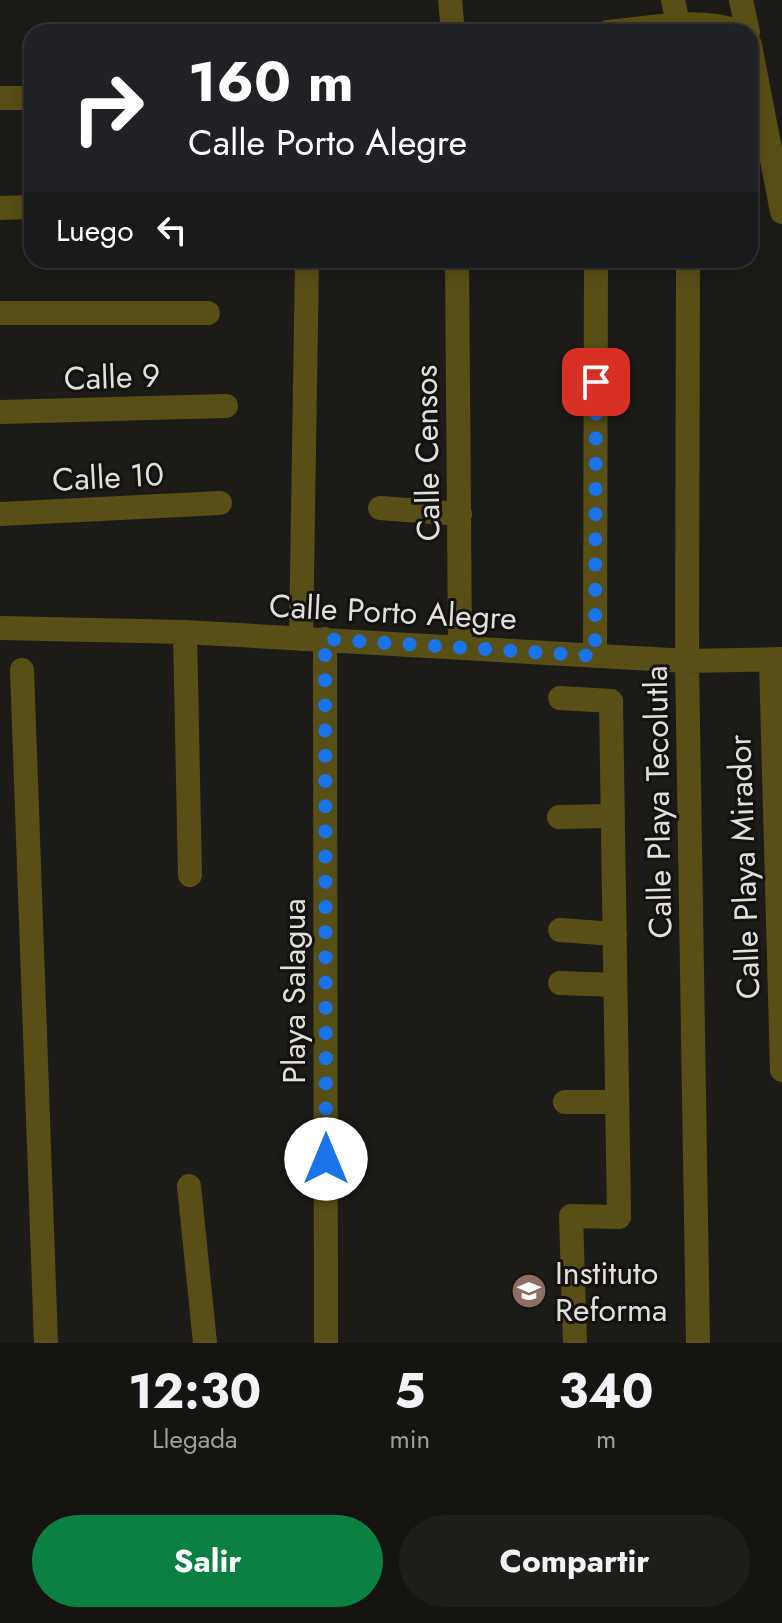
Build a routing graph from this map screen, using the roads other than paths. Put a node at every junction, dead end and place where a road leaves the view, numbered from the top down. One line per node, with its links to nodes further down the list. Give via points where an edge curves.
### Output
1 (450, 0): 4 (street)
2 (673, 0): 5 (street)
3 (741, 0): 6 (street)
4 (452, 24)
5 (679, 24)
6 (746, 24)
7 (758, 87): 12 (street)
8 (0, 98): 9 (street)
9 (24, 98)
10 (24, 207): 11 (street)
11 (0, 208)
12 (782, 212)
13 (307, 268): 27 (street)
14 (457, 268): 24 (street, Calle Censos)
15 (596, 268): 30 (street)
16 (688, 268): 32 (street, Calle Playa Tecolutla)
17 (0, 313): 18 (street)
18 (208, 313)
19 (226, 406): 20 (street, Calle 9)
20 (0, 412)
21 (220, 503): 23 (street, Calle 10)
22 (380, 508): 24 (street)
23 (0, 514)
24 (460, 514): 29 (street, Calle Censos)
25 (0, 628): 26 (street, Calle Porto Alegre)
26 (185, 632): 27 (street, Calle Porto Alegre); 37 (street)
27 (301, 639): 28 (street, Calle Porto Alegre)
28 (325, 639): 29 (street, Calle Porto Alegre); 48 (street, Playa Salagua)
29 (460, 646): 30 (street, Calle Porto Alegre)
30 (595, 656): 32 (street, Calle Porto Alegre)
31 (776, 660): 32 (street, Calle Porto Alegre); 42 (street, Calle Playa Mirador)
32 (687, 661): 50 (street, Calle Playa Tecolutla)
33 (22, 670): 46 (street)
34 (560, 698): 35 (street, via 611,701)
35 (613, 816): 36 (street); 39 (street)
36 (559, 817)
37 (190, 875)
38 (560, 930): 39 (street)
39 (615, 934): 41 (street)
40 (560, 983): 41 (street)
41 (615, 985): 44 (street)
42 (782, 1070)
43 (565, 1102): 44 (street)
44 (617, 1102): 49 (street, via 619,1217 571,1216)
45 (189, 1186): 47 (street)
46 (46, 1343)
47 (205, 1343)
48 (326, 1343)
49 (575, 1343)
50 (698, 1343)

